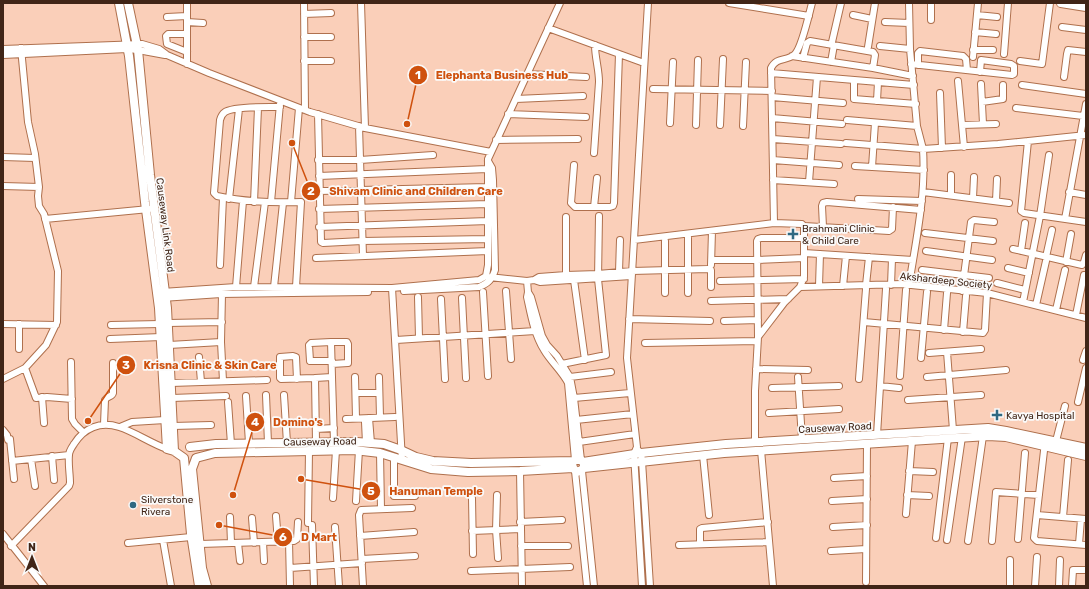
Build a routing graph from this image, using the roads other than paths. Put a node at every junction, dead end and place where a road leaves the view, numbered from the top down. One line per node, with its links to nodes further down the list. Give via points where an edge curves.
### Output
1 (119, 3): 42 (main road, Causeway Link Road)
2 (128, 3): 43 (main road, Causeway Link Road)
3 (187, 3): 26 (street)
4 (304, 3): 20 (street)
5 (361, 3): 122 (street)
6 (560, 3): 33 (street)
7 (648, 3): 67 (street)
8 (728, 3): 23 (street)
9 (812, 3): 23 (street)
10 (841, 3): 40 (street)
11 (875, 3): 27 (street)
12 (909, 3): 31 (street)
13 (931, 3): 28 (street)
14 (978, 3): 22 (street)
15 (1008, 3): 54 (street)
16 (1050, 3): 62 (street, via 1042,64)
17 (1061, 3): 18 (main road)
18 (1086, 8)
19 (331, 13): 20 (street)
20 (304, 14): 38 (street)
21 (853, 15): 27 (street)
22 (977, 15): 25 (street); 35 (street)
23 (809, 16): 56 (street, via 798,49)
24 (168, 17): 26 (street)
25 (997, 17)
26 (187, 19): 29 (street); 36 (street)
27 (872, 19): 45 (street)
28 (931, 20)
29 (203, 22)
30 (884, 22): 31 (street)
31 (909, 23): 47 (street)
32 (1062, 27): 34 (street)
33 (548, 28): 41 (street); 74 (street)
34 (1086, 30)
35 (975, 32): 37 (street); 48 (street)
36 (187, 34): 51 (street); 51 (street, via 166,36 167,44)
37 (996, 34)
38 (304, 37): 39 (street); 63 (street)
39 (330, 37)
40 (833, 44): 58 (street, via 808,42); 66 (street); 70 (street, via 875,53)
41 (594, 45): 53 (street); 134 (street, via 594,57 599,73)
42 (127, 46): 43 (street); 50 (street); 183 (main road, Causeway Link Road, via 143,177)
43 (137, 46): 68 (street, via 159,49); 183 (main road, Causeway Link Road)
44 (880, 46): 47 (street)
45 (868, 47)
46 (3, 49): 50 (street)
47 (910, 49): 69 (street)
48 (973, 50): 49 (street); 57 (street)
49 (993, 50)
50 (22, 52): 55 (street); 138 (street, via 28,122)
51 (187, 52): 68 (street)
52 (1086, 52): 78 (street, via 1068,50)
53 (619, 54): 67 (street); 181 (street, via 614,203 610,207)
54 (1004, 54)
55 (3, 55)
56 (792, 56): 58 (street); 73 (street, via 778,60 771,68)
57 (973, 57)
58 (803, 58): 66 (street)
59 (723, 59): 89 (street)
60 (698, 60): 88 (street)
61 (331, 61): 63 (street)
62 (1020, 61)
63 (304, 62): 106 (street)
64 (673, 62): 87 (street)
65 (746, 62): 90 (street)
66 (831, 62): 70 (street)
67 (644, 63): 209 (street)
68 (187, 64): 100 (street)
69 (915, 65): 71 (street); 71 (street, via 920,51 962,56 966,59); 75 (street)
70 (873, 68): 75 (street)
71 (967, 70): 72 (street)
72 (980, 72): 72 (street, via 981,60 1014,66 1012,76)
73 (771, 73): 77 (street); 92 (street)
74 (527, 74): 76 (street); 95 (street)
75 (913, 76): 83 (street)
76 (586, 77)
77 (817, 77): 79 (street); 96 (street)
78 (1064, 77)
79 (854, 80): 81 (street); 97 (street, via 854,99)
80 (958, 81): 119 (street)
81 (878, 82): 83 (street); 97 (street)
82 (981, 84): 99 (street)
83 (914, 85): 101 (street)
84 (1003, 85): 99 (street, via 1002,100)
85 (1022, 85): 93 (street)
86 (653, 89): 87 (street)
87 (672, 89): 88 (street); 113 (street)
88 (697, 90): 89 (street); 117 (street)
89 (722, 90): 90 (street); 118 (street)
90 (745, 91): 92 (street); 120 (street)
91 (940, 93): 131 (street)
92 (772, 94): 96 (street); 111 (street)
93 (1086, 94)
94 (583, 96): 95 (street)
95 (516, 98): 108 (street)
96 (815, 100): 98 (street); 112 (street)
97 (877, 101): 101 (street)
98 (842, 102)
99 (982, 102): 115 (street)
100 (280, 103): 103 (street); 106 (street); 175 (street)
101 (916, 104): 121 (street)
102 (1086, 104): 109 (street)
103 (258, 108): 105 (street); 174 (street)
104 (1016, 108): 109 (street)
105 (238, 109): 168 (street); 168 (street, via 227,110 220,120 214,193)
106 (302, 109): 107 (street); 176 (street)
107 (318, 114): 122 (street); 140 (street)
108 (508, 114): 110 (street); 126 (street)
109 (1084, 116): 123 (street)
110 (586, 117)
111 (772, 118): 112 (street); 125 (street)
112 (814, 121): 114 (street); 127 (street)
113 (670, 123)
114 (875, 123): 121 (street); 129 (street)
115 (983, 124): 116 (street); 119 (street)
116 (996, 124)
117 (696, 125)
118 (720, 125)
119 (962, 125): 130 (street)
120 (743, 126)
121 (918, 126): 132 (street)
122 (362, 127): 133 (street); 141 (street)
123 (1083, 135): 128 (street); 165 (street)
124 (578, 139): 126 (street)
125 (773, 139): 127 (street); 142 (street)
126 (496, 140): 133 (street)
127 (812, 142): 129 (street); 143 (street)
128 (1028, 142): 130 (street); 187 (street, via 1020,211)
129 (874, 145): 132 (street); 147 (street)
130 (964, 147): 131 (street)
131 (942, 148): 132 (street)
132 (923, 149): 149 (street)
133 (491, 152): 139 (street)
134 (594, 153)
135 (433, 155): 141 (street)
136 (1050, 155): 187 (street)
137 (3, 157): 138 (street)
138 (35, 158): 160 (street)
139 (488, 159): 148 (street); 246 (street, via 493,180 495,270)
140 (318, 160): 141 (street); 152 (street)
141 (360, 160): 150 (street)
142 (773, 160): 143 (street); 155 (street)
143 (810, 163): 145 (street); 157 (street)
144 (574, 165): 181 (street, via 571,203 575,207)
145 (839, 165)
146 (855, 166): 147 (street)
147 (872, 167): 149 (street)
148 (487, 169): 150 (street); 161 (street)
149 (924, 170): 164 (street)
150 (361, 174): 152 (street); 162 (street)
151 (951, 175): 166 (street)
152 (319, 176): 163 (street)
153 (974, 177): 169 (street)
154 (596, 178): 181 (street)
155 (774, 180): 157 (street); 194 (street)
156 (997, 180): 173 (street)
157 (808, 182): 158 (street)
158 (834, 184)
159 (3, 186): 160 (street)
160 (40, 187): 189 (street, via 39,206)
161 (487, 187): 162 (street); 179 (street)
162 (361, 190): 163 (street); 180 (street)
163 (319, 191): 184 (street)
164 (924, 192): 166 (street); 172 (street)
165 (1069, 192): 167 (street); 190 (street)
166 (951, 195): 169 (street)
167 (1086, 195)
168 (226, 198): 171 (street); 232 (street)
169 (973, 198): 173 (street)
170 (858, 199): 172 (street)
171 (244, 201): 174 (street); 257 (street)
172 (922, 201): 185 (street)
173 (996, 201): 178 (street)
174 (254, 202): 175 (street)
175 (268, 202): 177 (street); 258 (street)
176 (291, 202): 177 (street); 260 (street, via 301,202)
177 (283, 203): 259 (street)
178 (1009, 203)
179 (488, 204): 180 (street); 191 (street)
180 (362, 207): 184 (street); 196 (street)
181 (594, 207)
182 (893, 207): 185 (street); 199 (street, via 892,229 889,231); 199 (street, via 823,203)
183 (150, 208): 189 (street); 278 (main road, Causeway Link Road)
184 (319, 209): 197 (street)
185 (921, 210): 229 (street)
186 (599, 216): 245 (street)
187 (1040, 216): 190 (street); 218 (street)
188 (566, 217): 241 (street)
189 (45, 219): 300 (street, via 58,271)
190 (1065, 219): 193 (street)
191 (488, 221): 196 (street); 207 (street)
192 (994, 222): 206 (street, via 972,220)
193 (1086, 222)
194 (774, 223): 198 (street, via 799,223); 201 (street)
195 (1025, 223): 216 (street)
196 (362, 225): 197 (street); 210 (street)
197 (320, 226): 210 (street, via 320,240 323,243)
198 (804, 226): 199 (street); 205 (street)
199 (823, 227)
200 (1052, 230): 227 (street)
201 (712, 231): 203 (street); 228 (street, via 713,263)
202 (925, 233): 206 (street)
203 (688, 234): 209 (street); 234 (street)
204 (1070, 234): 231 (street)
205 (804, 238): 219 (street); 228 (street, via 758,238)
206 (969, 238): 212 (street); 223 (street)
207 (488, 239): 210 (street); 214 (street)
208 (620, 240): 238 (street)
209 (634, 240): 239 (street)
210 (362, 241): 221 (street)
211 (665, 241): 235 (street)
212 (993, 241)
213 (1013, 249): 216 (street)
214 (488, 251): 221 (street); 244 (street)
215 (926, 251): 223 (street)
216 (1021, 251): 218 (street)
217 (820, 254): 219 (street); 222 (street); 255 (street)
218 (1032, 254): 227 (street); 240 (street)
219 (804, 255): 228 (street); 248 (street)
220 (1086, 255): 231 (street, via 1082,265)
221 (363, 256): 225 (street)
222 (846, 256): 224 (street); 256 (street)
223 (966, 256): 230 (street); 242 (street)
224 (869, 257): 226 (street); 263 (street)
225 (316, 258)
226 (892, 258): 229 (street); 264 (street)
227 (1046, 259): 231 (street); 286 (street)
228 (757, 260): 251 (street)
229 (913, 260): 265 (street)
230 (992, 260)
231 (1066, 262)
232 (220, 265)
233 (1008, 268): 240 (street)
234 (688, 269): 235 (street); 261 (street, via 710,269); 273 (street)
235 (665, 270): 239 (street); 272 (street)
236 (922, 270): 242 (street)
237 (1065, 270): 287 (street)
238 (619, 272): 239 (street); 245 (street)
239 (632, 273): 245 (street); 290 (street)
240 (1028, 273): 267 (street)
241 (566, 275): 245 (street); 249 (street, via 539,277)
242 (964, 275): 247 (street); 277 (street)
243 (1084, 275): 288 (street)
244 (486, 276): 246 (street); 266 (street, via 479,280)
245 (598, 276): 250 (street); 328 (street, via 606,355)
246 (492, 278): 252 (street); 266 (street, via 480,287)
247 (989, 278)
248 (804, 279): 251 (street); 262 (street)
249 (534, 280): 250 (street); 252 (street)
250 (574, 280): 328 (street)
251 (757, 280): 253 (street); 282 (street)
252 (527, 281): 270 (street)
253 (720, 281)
254 (997, 283): 267 (street)
255 (819, 286): 256 (street, Akshardeep Society); 262 (street, Akshardeep Society)
256 (843, 286): 263 (street, Akshardeep Society)
257 (236, 287): 258 (street); 278 (street)
258 (254, 287): 259 (street)
259 (274, 287): 260 (street)
260 (296, 287): 266 (street)
261 (711, 287)
262 (800, 287): 283 (street)
263 (866, 287): 264 (street, Akshardeep Society); 295 (street)
264 (888, 287): 265 (street, Akshardeep Society); 299 (street)
265 (908, 288): 277 (street, Akshardeep Society); 302 (street)
266 (392, 289): 276 (street); 315 (street)
267 (1025, 290): 285 (street)
268 (506, 291): 307 (street)
269 (483, 292): 308 (street)
270 (528, 292): 305 (street); 333 (street, via 542,336)
271 (927, 292): 303 (street)
272 (665, 293)
273 (688, 293)
274 (947, 293): 304 (street)
275 (987, 293): 277 (street, Akshardeep Society); 285 (street, Akshardeep Society); 306 (street, via 984,332)
276 (222, 294): 278 (street); 294 (street)
277 (964, 294): 306 (street)
278 (161, 295): 298 (main road, Causeway Link Road)
279 (418, 297): 312 (street)
280 (462, 298): 309 (street)
281 (441, 299): 311 (street)
282 (758, 299): 283 (street); 284 (street); 291 (street)
283 (788, 299): 314 (street)
284 (711, 301)
285 (1023, 302): 286 (street, Akshardeep Society)
286 (1036, 305): 287 (street, Akshardeep Society)
287 (1056, 310): 288 (street, Akshardeep Society)
288 (1076, 316): 289 (street, Akshardeep Society)
289 (1086, 318)
290 (629, 319): 292 (street); 366 (street, via 626,358)
291 (758, 320): 293 (street); 314 (street)
292 (710, 321)
293 (724, 321)
294 (222, 322): 298 (street); 316 (street)
295 (864, 322): 299 (street); 354 (street)
296 (3, 324): 297 (street)
297 (19, 324): 300 (street); 320 (street)
298 (164, 324): 301 (street); 310 (main road); 319 (main road, Causeway Link Road)
299 (884, 324): 302 (street); 360 (street)
300 (56, 325): 334 (street, via 46,345)
301 (111, 325)
302 (903, 326): 303 (street); 342 (street)
303 (924, 328): 304 (street); 326 (street)
304 (944, 330): 306 (street)
305 (535, 331): 307 (street); 439 (street, via 545,352 568,383)
306 (964, 332)
307 (509, 333): 308 (street); 327 (street)
308 (486, 334): 309 (street); 341 (street)
309 (464, 336): 311 (street); 351 (street)
310 (161, 337): 313 (street); 388 (main road)
311 (443, 337): 312 (street); 353 (street)
312 (419, 338): 315 (street)
313 (110, 339)
314 (757, 339): 318 (street); 336 (street)
315 (396, 340): 424 (street)
316 (221, 342): 319 (street); 356 (street)
317 (331, 342): 332 (street); 332 (street, via 348,344 348,362); 332 (street, via 309,345 310,361)
318 (645, 343)
319 (169, 345): 358 (main road, Causeway Link Road)
320 (19, 348)
321 (981, 349): 323 (street)
322 (1086, 351): 329 (street)
323 (947, 352): 324 (street); 340 (street)
324 (929, 353)
325 (199, 357): 357 (street)
326 (921, 358)
327 (511, 359)
328 (585, 360): 333 (street)
329 (1083, 360)
330 (71, 362): 375 (street)
331 (113, 363): 391 (street, via 113,392 105,400)
332 (332, 363): 343 (street)
333 (562, 364): 346 (street)
334 (25, 368): 349 (street); 371 (street, via 36,398)
335 (1086, 368): 377 (street)
336 (756, 369): 337 (street); 417 (street)
337 (808, 370)
338 (1006, 370): 340 (street)
339 (611, 372): 346 (street)
340 (949, 375): 348 (street); 372 (street)
341 (488, 376)
342 (900, 376)
343 (332, 377): 350 (street); 395 (street)
344 (355, 377): 365 (street)
345 (379, 377): 364 (street)
346 (570, 377): 374 (street)
347 (798, 377): 362 (street)
348 (927, 377)
349 (3, 378)
350 (315, 378): 352 (street); 396 (street)
351 (466, 378)
352 (297, 379): 352 (street, via 296,357 280,357 280,378)
353 (445, 379)
354 (859, 379)
355 (267, 380): 356 (street)
356 (223, 381): 357 (street)
357 (201, 382): 358 (street)
358 (171, 383): 373 (main road, Causeway Link Road)
359 (839, 386): 362 (street)
360 (880, 386): 363 (street); 401 (street)
361 (772, 388): 362 (street)
362 (799, 388): 380 (street)
363 (899, 388)
364 (379, 392): 365 (street); 383 (street)
365 (356, 393): 385 (street)
366 (630, 393): 374 (street); 382 (street)
367 (284, 394): 412 (street)
368 (266, 395): 411 (street)
369 (981, 395): 372 (street)
370 (246, 396): 410 (street)
371 (42, 397): 375 (street); 390 (street)
372 (951, 397): 376 (street); 398 (street)
373 (172, 398): 393 (main road, Causeway Link Road); 415 (street, via 227,399)
374 (574, 398): 389 (street)
375 (72, 399): 399 (street, via 72,419)
376 (908, 400)
377 (1078, 402)
378 (1065, 406): 407 (street)
379 (839, 409): 380 (street)
380 (800, 411): 381 (street); 405 (street)
381 (769, 413)
382 (633, 414): 389 (street); 400 (street)
383 (380, 417): 384 (street); 386 (street)
384 (395, 417)
385 (356, 418): 386 (street); 387 (street)
386 (367, 418): 413 (street)
387 (346, 419)
388 (165, 420): 394 (street, via 132,422); 422 (main road)
389 (576, 420): 409 (street)
390 (44, 423)
391 (104, 424): 394 (street); 399 (street)
392 (211, 425): 393 (street)
393 (173, 426): 422 (main road, Causeway Link Road)
394 (120, 427): 422 (street)
395 (334, 428): 396 (street); 418 (street)
396 (316, 429): 408 (street)
397 (3, 430): 438 (street, via 9,439)
398 (953, 430): 401 (main road, Causeway Road); 414 (main road, Causeway Road, via 988,428)
399 (83, 432): 428 (street)
400 (635, 434): 409 (street); 431 (street)
401 (877, 435): 405 (main road, Causeway Road)
402 (983, 436): 403 (main road, Causeway Road); 414 (main road, Causeway Road); 488 (street)
403 (962, 437): 404 (main road, Causeway Road); 486 (street)
404 (948, 438): 406 (main road, Causeway Road); 483 (street)
405 (802, 439): 419 (main road, Causeway Road)
406 (912, 440): 416 (main road, Causeway Road); 441 (street)
407 (1056, 441): 414 (main road, Causeway Road); 421 (main road, Causeway Road)
408 (316, 442): 412 (main road, Causeway Road); 418 (main road, Causeway Road)
409 (578, 442): 439 (street)
410 (249, 443): 411 (main road, Causeway Road); 415 (main road, Causeway Road)
411 (268, 443): 412 (main road, Causeway Road)
412 (287, 443)
413 (369, 443): 418 (main road, Causeway Road); 424 (main road, Causeway Road, via 384,444)
414 (1045, 443): 432 (main road, Causeway Road); 451 (street)
415 (231, 444): 420 (main road, Causeway Road)
416 (867, 444): 419 (main road, Causeway Road); 443 (street)
417 (752, 445): 419 (main road, Causeway Road); 429 (main road, Causeway Road); 431 (main road, Causeway Road)
418 (335, 446): 423 (main road, Causeway Road); 425 (main road, Causeway Road); 454 (street)
419 (765, 447): 472 (street)
420 (189, 448): 422 (main road, Causeway Road); 433 (main road, via 184,453); 434 (main road, via 196,450)
421 (1086, 448)
422 (171, 450): 433 (main road)
423 (358, 450): 426 (main road, Causeway Road); 457 (street)
424 (401, 450): 436 (street); 439 (main road, Causeway Road, via 433,461)
425 (309, 451): 434 (main road, Causeway Road, via 215,453); 517 (street, via 310,524)
426 (380, 453): 436 (main road, Causeway Road); 460 (street)
427 (1025, 453): 448 (street)
428 (69, 455): 430 (street); 502 (street, via 69,486)
429 (703, 455): 431 (main road, Causeway Road); 462 (street)
430 (52, 456): 435 (street); 446 (street)
431 (638, 456): 439 (main road, Causeway Road); 535 (street); 536 (street)
432 (1086, 456)
433 (184, 458): 434 (main road, via 190,461); 482 (main road)
434 (196, 458): 497 (main road, via 192,469)
435 (31, 459): 438 (street); 447 (street)
436 (398, 459): 440 (main road, Causeway Road, via 431,469 468,472); 452 (street, via 394,496)
437 (1068, 460): 466 (street)
438 (12, 461): 445 (street)
439 (578, 465): 440 (main road, Causeway Road); 533 (street); 534 (street)
440 (520, 471): 471 (street)
441 (910, 471): 442 (street); 450 (street)
442 (933, 472)
443 (867, 476): 444 (street); 456 (street)
444 (834, 478)
445 (14, 479)
446 (54, 480)
447 (35, 486)
448 (1022, 494): 451 (street); 484 (street); 489 (street, via 996,492)
449 (497, 495): 477 (street)
450 (907, 495): 453 (street); 461 (street)
451 (1039, 495): 463 (street)
452 (415, 496)
453 (929, 496)
454 (333, 498)
455 (472, 498): 478 (street)
456 (867, 499): 458 (street); 473 (street)
457 (356, 501)
458 (832, 501)
459 (412, 508): 460 (street)
460 (381, 509): 481 (street, via 360,510)
461 (906, 514)
462 (709, 515)
463 (1037, 515): 466 (street); 499 (street, via 1035,540)
464 (276, 516): 492 (street)
465 (230, 517): 495 (street)
466 (1063, 517): 468 (street)
467 (252, 518): 490 (street)
468 (1084, 519): 499 (street)
469 (562, 520): 471 (street)
470 (298, 522): 487 (street, via 297,539)
471 (520, 522): 476 (street)
472 (768, 522): 493 (street); 498 (street, via 702,528)
473 (866, 526): 475 (street); 505 (street)
474 (335, 527): 516 (street)
475 (833, 527)
476 (521, 529): 477 (street); 503 (street)
477 (496, 530): 478 (street); 510 (street)
478 (472, 531): 507 (street)
479 (414, 532): 481 (street)
480 (3, 534): 502 (street)
481 (360, 536): 514 (street)
482 (191, 537): 485 (street); 526 (main road)
483 (936, 538)
484 (1018, 539)
485 (163, 540): 494 (street); 525 (street)
486 (947, 540)
487 (289, 541): 492 (street); 519 (street)
488 (968, 541)
489 (992, 541)
490 (254, 542): 491 (street); 496 (street)
491 (263, 542): 492 (street); 513 (street)
492 (278, 542)
493 (769, 542): 498 (street); 537 (street)
494 (128, 543)
495 (231, 543): 496 (street); 497 (street)
496 (238, 543): 515 (street)
497 (200, 544): 527 (main road)
498 (700, 544): 500 (street)
499 (1079, 544): 501 (street)
500 (679, 545)
501 (1086, 545)
502 (11, 546): 524 (street)
503 (521, 546): 504 (street); 520 (street)
504 (568, 546)
505 (866, 549): 506 (street); 523 (street)
506 (831, 551)
507 (473, 554)
508 (415, 556): 514 (street)
509 (1036, 557): 539 (street)
510 (498, 558)
511 (1010, 560): 538 (street)
512 (1060, 560): 540 (street)
513 (264, 561)
514 (362, 561): 516 (street); 531 (street)
515 (240, 562)
516 (338, 566): 517 (street); 530 (street)
517 (314, 567): 519 (street); 529 (street)
518 (570, 567): 520 (street)
519 (290, 568): 528 (street)
520 (521, 570): 522 (street); 532 (street)
521 (1086, 570): 541 (street, via 1073,570)
522 (471, 571)
523 (866, 582)
524 (44, 586)
525 (171, 586)
526 (199, 586)
527 (207, 586)
528 (290, 586)
529 (314, 586)
530 (339, 586)
531 (363, 586)
532 (522, 586)
533 (587, 586)
534 (594, 586)
535 (642, 586)
536 (650, 586)
537 (774, 586)
538 (1010, 586)
539 (1035, 586)
540 (1058, 586)
541 (1072, 586)

